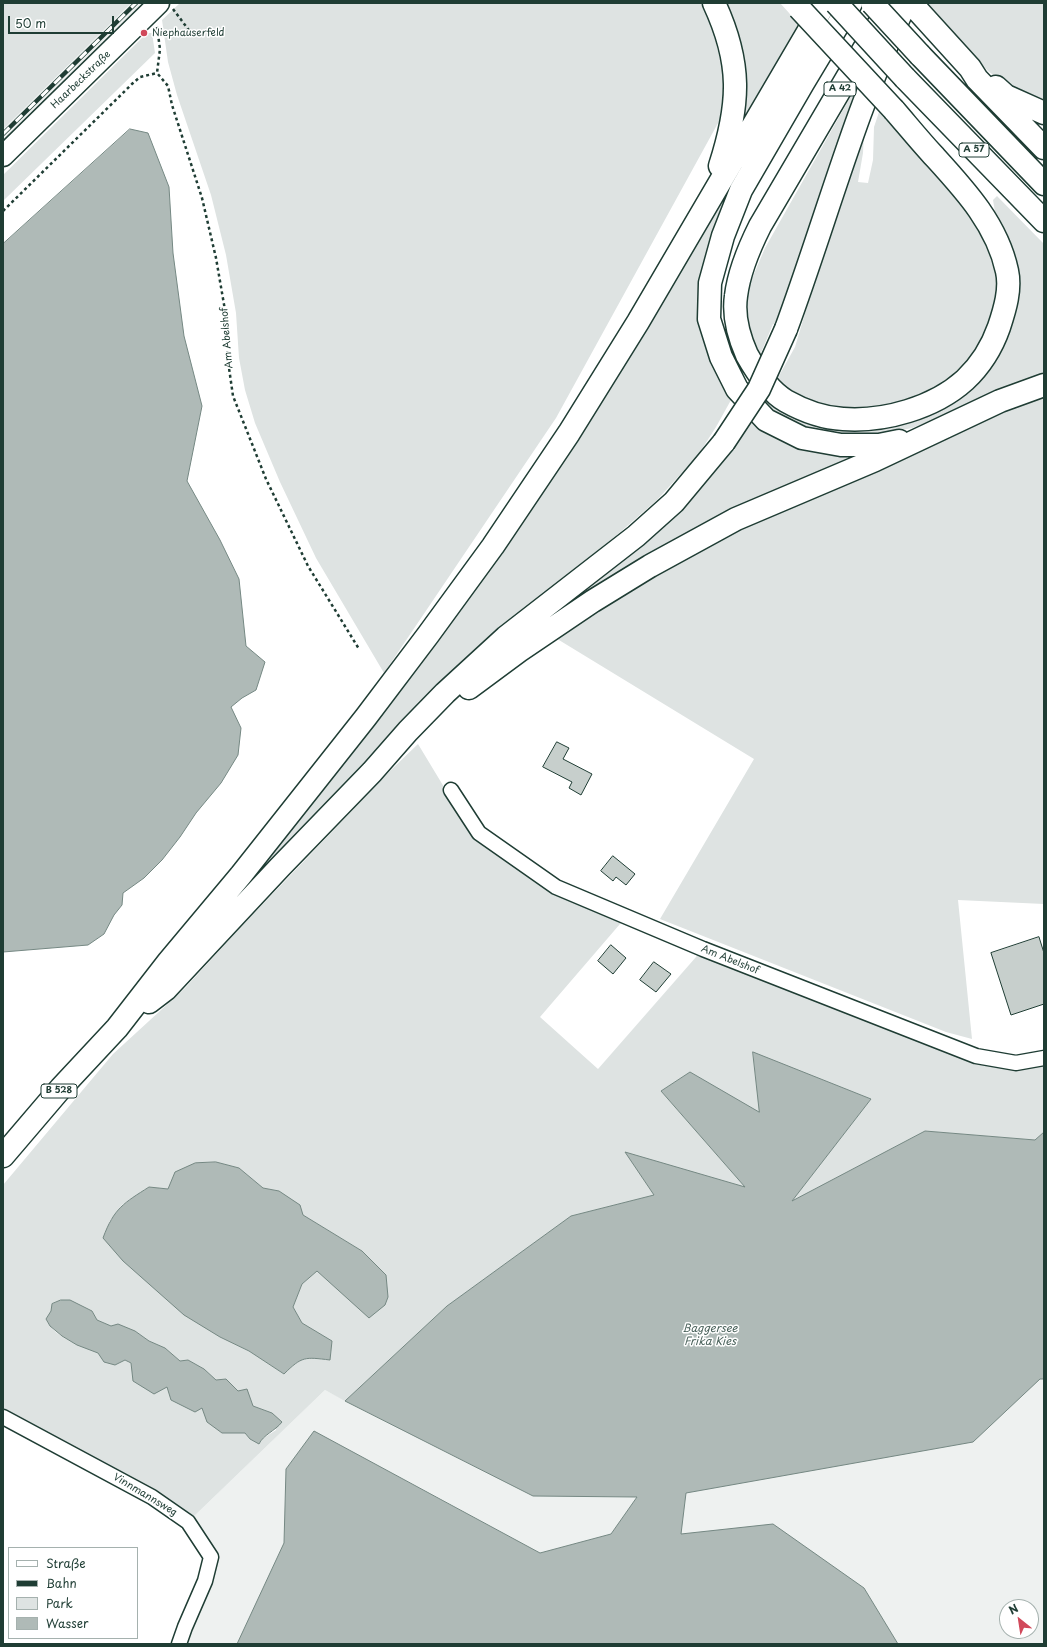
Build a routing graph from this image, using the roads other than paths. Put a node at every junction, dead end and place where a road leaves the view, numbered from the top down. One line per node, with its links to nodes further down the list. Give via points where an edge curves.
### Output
1 (714, 3): 16 (highway, via 724,24 734,60 735,109 727,145)
2 (825, 3): 16 (highway)
3 (836, 3): 17 (highway, A 57, bridge)
4 (851, 3): 19 (highway, via 741,190 723,236 710,283 709,319 721,357 738,389 766,420 802,438 841,445 879,445)
5 (872, 3): 15 (highway, A 57, bridge)
6 (891, 3): 9 (highway, A 42, bridge, via 790,176 750,245 735,297 741,341 751,362 766,383 784,400 814,413 842,419 878,418 910,410 942,397 965,380 994,342 1008,293 1007,271 996,238 979,208 894,110)
7 (905, 3): 20 (highway, bridge, via 871,80 786,329 759,389 724,442 674,502 636,536 506,637 445,693)
8 (911, 3): 11 (highway)
9 (797, 5)
10 (162, 7): 14 (street, Haarbeckstraße)
11 (970, 68): 12 (highway, via 983,75 1006,96); 13 (highway)
12 (1044, 113)
13 (1044, 148)
14 (3, 156)
15 (1044, 184)
16 (707, 204): 22 (highway, via 569,434 492,546 366,718)
17 (1044, 222)
18 (1044, 385): 19 (highway, via 1000,401)
19 (942, 428): 20 (highway, via 875,460 736,519 650,566 549,630 474,684)
20 (372, 772): 22 (highway, via 166,989)
21 (451, 790): 23 (street, Am Abelshof, via 479,833 556,887 703,949 976,1056 1016,1063)
22 (117, 1028): 24 (highway, B 528)
23 (1044, 1058)
24 (3, 1156)
25 (3, 1417): 26 (street, Vinnmannsweg, via 152,1497 188,1522 210,1557 205,1581)
26 (179, 1644)

